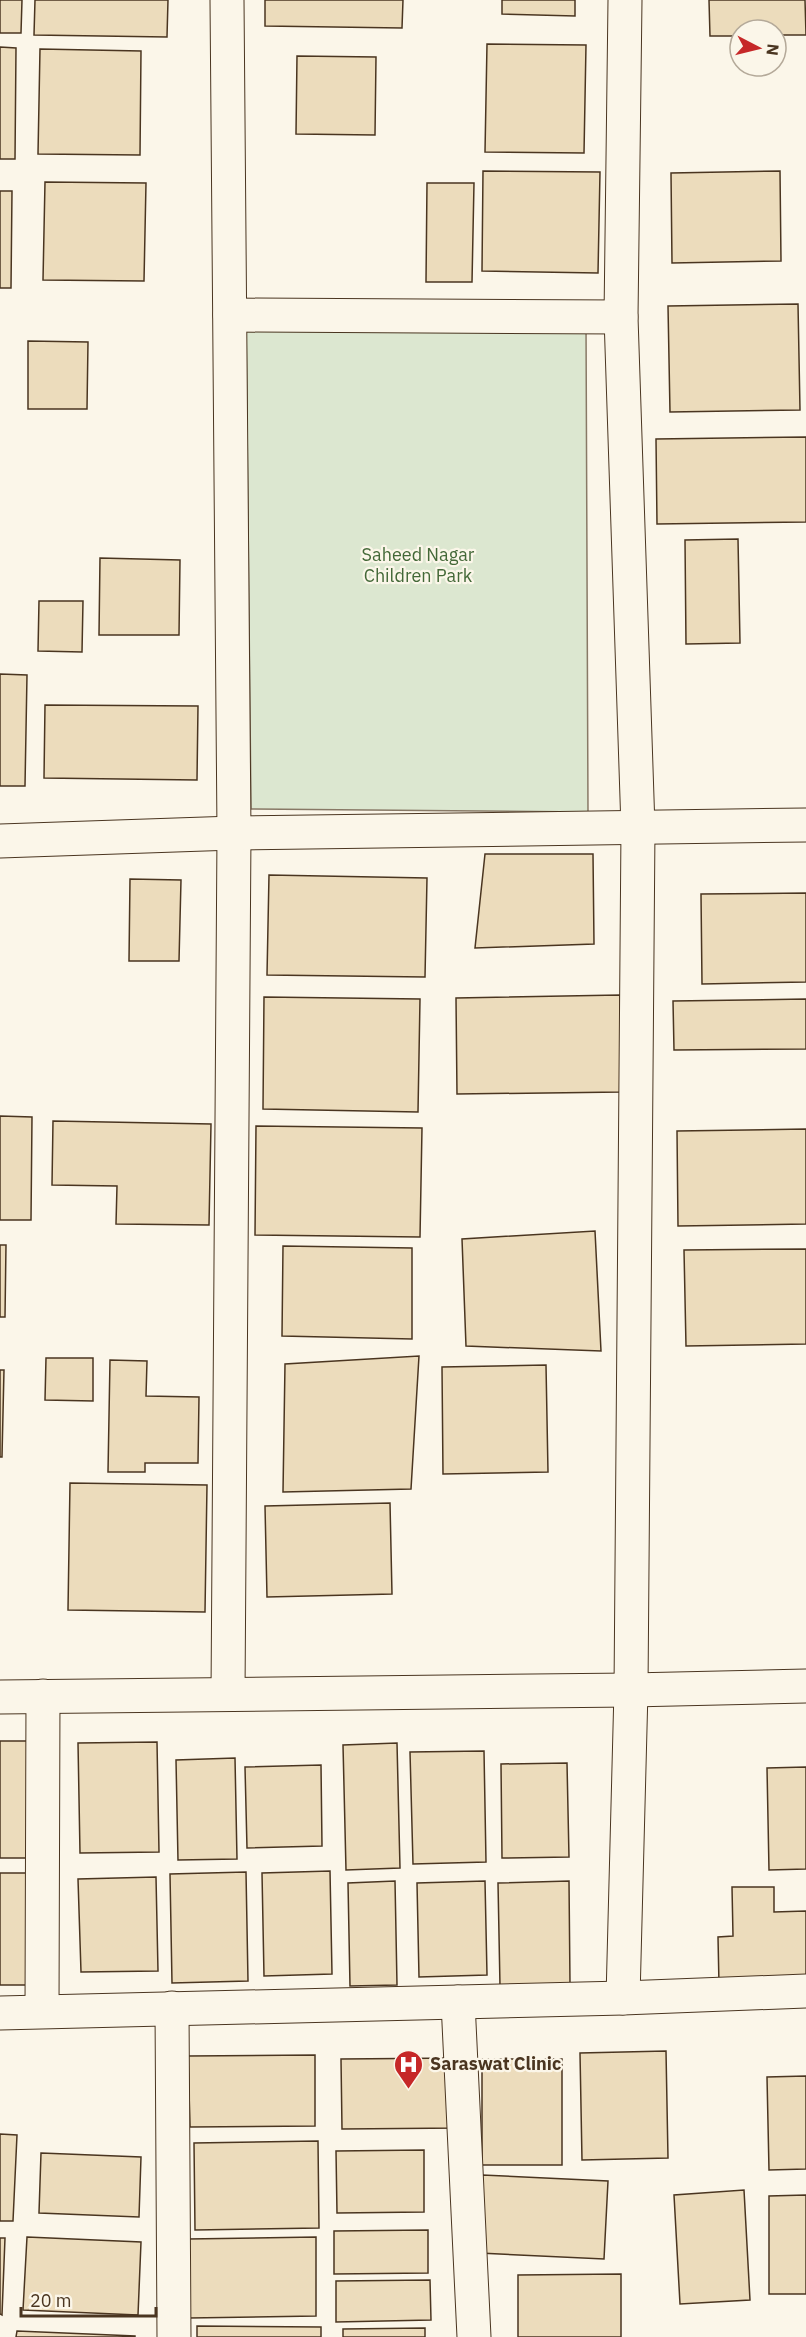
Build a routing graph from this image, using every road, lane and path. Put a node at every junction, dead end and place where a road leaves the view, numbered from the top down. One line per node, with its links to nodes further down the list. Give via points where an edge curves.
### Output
1 (226, 0): 3 (street)
2 (625, 0): 4 (street)
3 (230, 315): 4 (street); 7 (street)
4 (621, 316): 6 (street)
5 (806, 825): 6 (street)
6 (638, 828): 7 (street); 10 (street)
7 (234, 833): 8 (street); 11 (street)
8 (0, 840)
9 (806, 1686): 10 (street)
10 (631, 1690): 11 (street); 15 (street)
11 (228, 1694): 12 (street)
12 (43, 1696): 13 (street); 18 (street)
13 (0, 1697)
14 (806, 1991): 15 (street)
15 (623, 1998): 16 (street)
16 (458, 2002): 17 (street); 21 (street)
17 (172, 2008): 18 (street); 20 (street)
18 (42, 2011): 19 (street)
19 (0, 2013)
20 (174, 2337)
21 (474, 2337)

